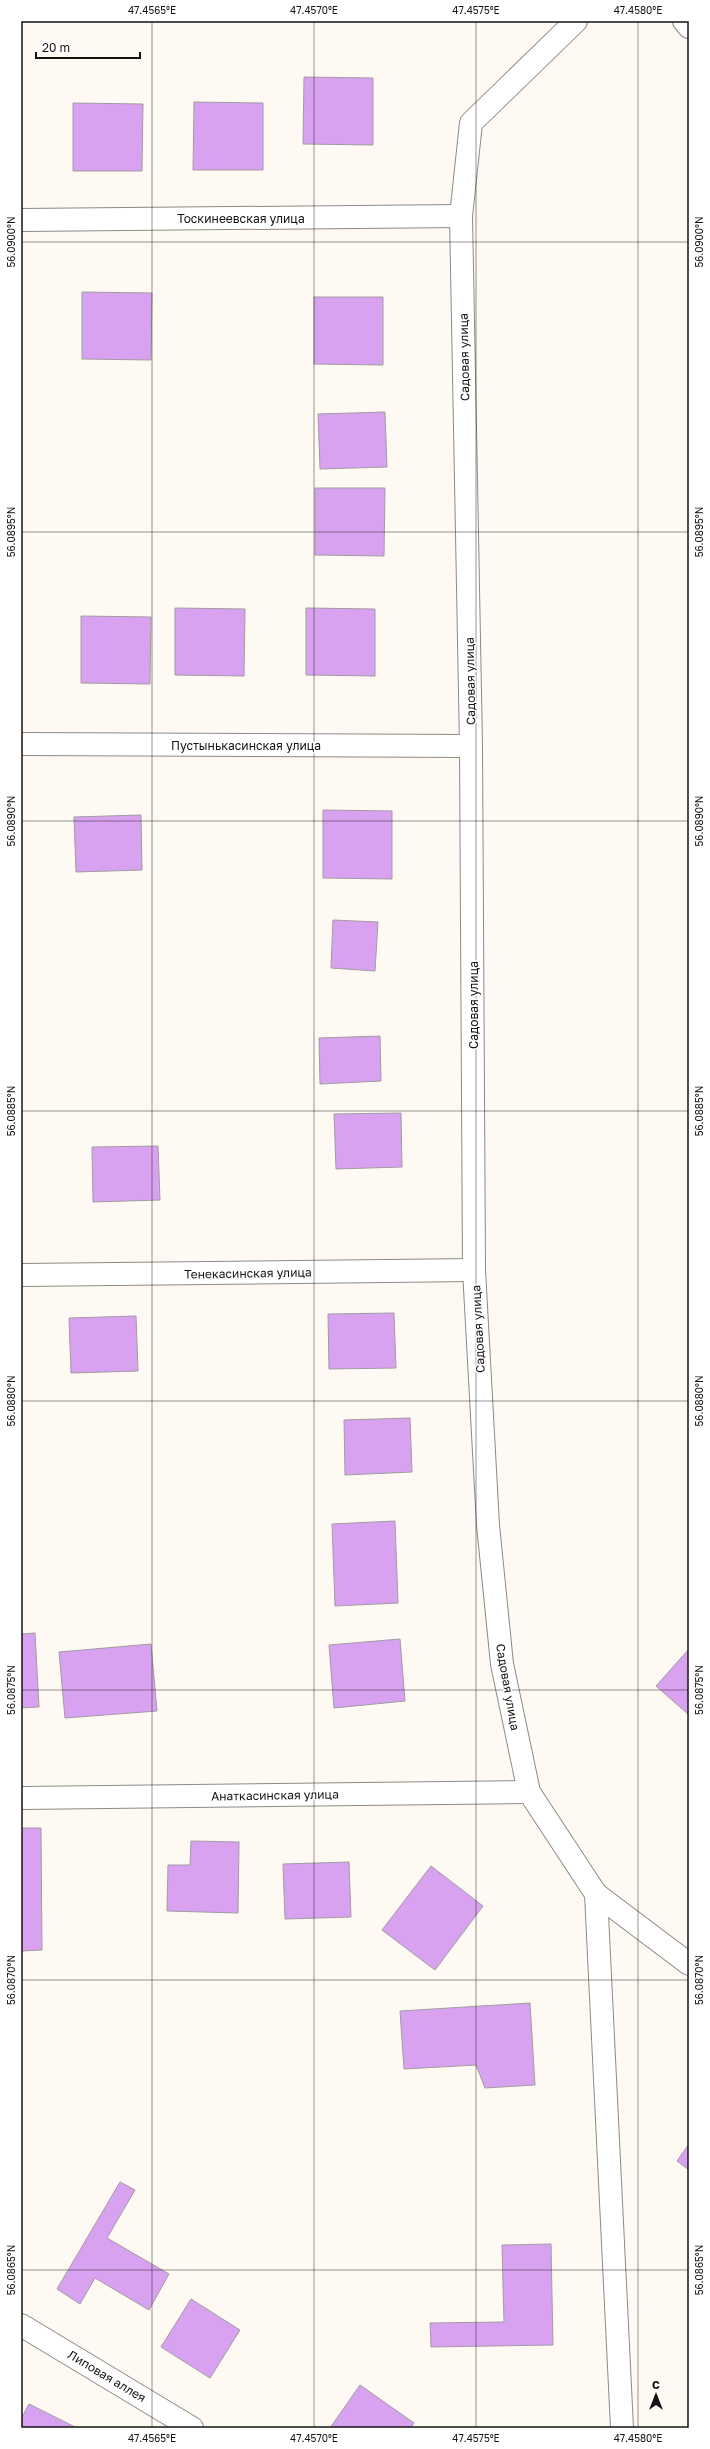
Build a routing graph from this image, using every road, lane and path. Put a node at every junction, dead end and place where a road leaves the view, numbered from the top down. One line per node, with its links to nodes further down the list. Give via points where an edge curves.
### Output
1 (576, 21): 4 (street, Садовая улица, via 471,123)
2 (684, 21): 3 (street)
3 (689, 27)
4 (462, 216): 5 (street, Тоскинеевская улица); 7 (street, Садовая улица)
5 (21, 220)
6 (21, 744): 7 (street, Пустынькасинская улица)
7 (471, 746): 8 (street, Садовая улица)
8 (474, 1270): 9 (street, Тенекасинская улица); 10 (street, Садовая улица, via 488,1525 502,1664)
9 (21, 1275)
10 (530, 1792): 11 (street, Анаткасинская улица); 12 (street, Садовая улица)
11 (21, 1798)
12 (596, 1894): 13 (street, Садовая улица); 16 (street)
13 (689, 1964)
14 (21, 2325): 15 (street, Липовая аллея)
15 (192, 2428)
16 (622, 2428)

